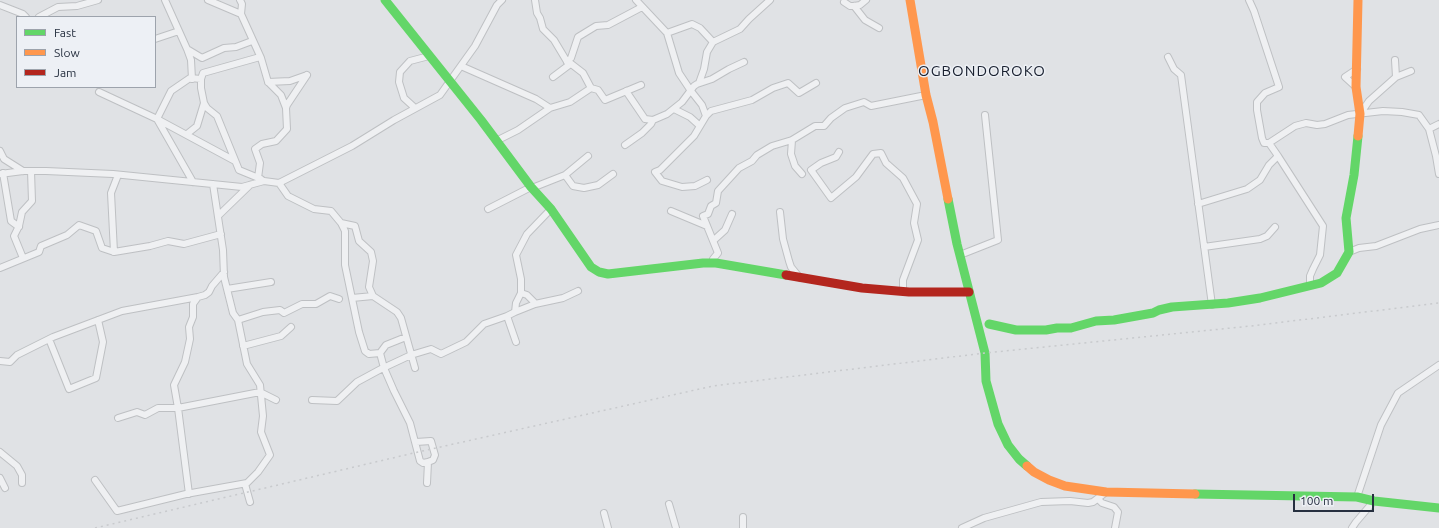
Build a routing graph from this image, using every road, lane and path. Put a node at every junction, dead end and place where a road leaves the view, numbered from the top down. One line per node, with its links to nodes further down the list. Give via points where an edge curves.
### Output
1 (61, 0): 18 (street)
2 (98, 0): 18 (street)
3 (165, 0): 24 (street)
4 (208, 0): 20 (street)
5 (240, 0): 20 (street)
6 (385, 0): 30 (street)
7 (502, 0): 36 (street)
8 (535, 0): 35 (street, via 543,29 554,40)
9 (636, 0): 19 (street)
10 (770, 0): 28 (street, via 740,29)
11 (866, 0): 17 (street, via 860,6)
12 (910, 0): 51 (street)
13 (1249, 0): 68 (street, via 1279,87 1266,93 1257,102 1262,138 1264,142)
14 (1358, 0): 58 (street, via 1356,87)
15 (844, 2): 17 (street)
16 (0, 5): 21 (street)
17 (854, 6): 23 (street, via 865,20)
18 (63, 7): 22 (street)
19 (642, 7): 25 (street); 35 (street, via 608,25 596,26 578,37)
20 (241, 14): 27 (street)
21 (25, 16)
22 (41, 16)
23 (879, 28)
24 (179, 31): 26 (street); 29 (street)
25 (667, 33): 28 (street, via 692,24 700,28); 49 (street, via 680,73)
26 (156, 39)
27 (252, 41): 29 (street, via 224,48 202,58); 31 (street)
28 (713, 42): 44 (street, via 707,52)
29 (187, 49): 40 (street, via 191,60)
30 (429, 56): 43 (street); 54 (street, via 410,61 400,72 399,82 404,98)
31 (260, 57): 41 (street, via 203,73); 42 (street)
32 (1168, 57): 90 (street, via 1174,69 1181,75)
33 (1396, 60): 39 (street)
34 (744, 62): 44 (street)
35 (568, 64): 38 (street); 47 (street, via 583,73)
36 (461, 66): 43 (street); 55 (street, via 536,99)
37 (1411, 71): 39 (street)
38 (553, 77)
39 (1396, 77): 58 (street, via 1369,101)
40 (192, 78): 41 (street); 60 (street, via 171,91)
41 (201, 78): 52 (street)
42 (268, 82): 53 (street, via 281,95); 53 (street, via 290,81 307,75)
43 (450, 82): 54 (street, via 440,95); 67 (street)
44 (699, 83): 49 (street)
45 (816, 83): 59 (street, via 799,93 788,83 752,100 711,111)
46 (641, 85): 48 (street)
47 (591, 88): 48 (street, via 598,90 605,100); 55 (street, via 570,102)
48 (626, 91): 61 (street, via 645,119)
49 (691, 91): 56 (street); 59 (street, via 702,105)
50 (99, 92): 60 (street)
51 (926, 95): 66 (street, via 871,106 864,102 850,106 838,112 824,126 815,126); 107 (street)
52 (204, 103): 65 (street, via 197,126); 74 (street, via 217,116)
53 (286, 108): 83 (street, via 288,129 276,141 262,144 255,149 260,164)
54 (415, 108): 86 (street, via 352,146)
55 (550, 108): 67 (street, via 518,130)
56 (674, 109): 61 (street); 63 (street, via 690,117)
57 (985, 114): 107 (street, via 998,240)
58 (1360, 114): 64 (street, via 1383,111 1418,115); 68 (street, via 1344,116 1326,124 1306,123 1295,126); 106 (street, via 1354,175 1346,218)
59 (706, 116): 63 (street)
60 (157, 119): 65 (street); 85 (street)
61 (652, 120): 69 (street, via 642,133)
62 (1439, 124): 64 (street)
63 (700, 126): 84 (street, via 694,136 655,172 662,181 682,187 695,186)
64 (1429, 129): 80 (street)
65 (187, 134): 74 (street)
66 (792, 140): 79 (street, via 791,154 795,166); 99 (street, via 772,146 739,168 718,191 716,203 704,216)
67 (496, 141): 89 (street)
68 (1269, 143): 73 (street)
69 (625, 146)
70 (0, 151): 75 (street, via 4,159)
71 (839, 152): 117 (street, via 836,157 811,170 830,198 856,177 873,154 881,153 886,163 903,178 917,204 914,224 918,240 903,280)
72 (588, 156): 82 (street)
73 (1278, 156): 90 (street, via 1253,186); 114 (street, via 1324,226 1320,255 1310,276)
74 (235, 161): 83 (street, via 240,170)
75 (23, 171): 76 (street); 77 (street)
76 (30, 171): 81 (street); 100 (street, via 32,201 22,212)
77 (2, 174): 100 (street, via 11,221)
78 (613, 174): 82 (street, via 598,185 584,188 573,186)
79 (802, 174)
80 (1439, 174)
81 (118, 175): 85 (street); 105 (street, via 111,193)
82 (565, 175): 89 (street)
83 (261, 180): 86 (street); 88 (street)
84 (707, 180)
85 (193, 182): 87 (street)
86 (279, 183): 97 (street, via 288,196 314,209 331,211)
87 (213, 184): 88 (street, via 242,187); 96 (street)
88 (251, 184): 96 (street)
89 (531, 188): 91 (street); 92 (street)
90 (1198, 204): 104 (street)
91 (551, 209): 109 (street, via 591,267 599,272 608,274); 119 (street, via 527,234 516,255 522,280)
92 (488, 210)
93 (671, 211): 99 (street)
94 (780, 212): 112 (street, via 789,261)
95 (732, 214): 103 (street, via 725,230)
96 (218, 216): 102 (street)
97 (341, 223): 120 (street, via 355,226 359,241 371,252 373,261 369,287); 122 (street, via 345,231 345,265)
98 (1439, 225): 106 (street, via 1420,229 1376,246)
99 (707, 226): 103 (street)
100 (19, 227): 108 (street, via 14,236)
101 (1275, 227): 104 (street, via 1267,236 1260,239)
102 (221, 234): 105 (street, via 184,244 168,241); 111 (street)
103 (714, 240): 109 (street, via 718,253 713,259)
104 (1204, 247): 125 (street)
105 (114, 252): 108 (street, via 102,248 96,231 79,225 67,235 41,246 39,252)
106 (1349, 252): 114 (street, via 1337,273 1321,283)
107 (960, 255): 118 (street)
108 (23, 258): 110 (street)
109 (716, 263): 112 (street)
110 (0, 268)
111 (224, 272): 115 (street); 121 (street, via 205,296)
112 (800, 278): 117 (street, via 862,288)
113 (271, 282): 115 (street)
114 (1310, 285): 125 (street, via 1260,298)
115 (227, 289): 129 (street, via 233,313)
116 (578, 291): 124 (street, via 563,298)
117 (903, 291): 118 (street)
118 (969, 292): 156 (street, via 985,353 986,381 998,424 1008,445 1034,472 1049,480 1065,486)
119 (521, 293): 124 (street, via 534,300); 126 (street)
120 (373, 296): 122 (street); 132 (street, via 397,312)
121 (198, 297): 128 (street, via 122,311); 145 (street, via 193,304 193,317 189,327 190,339 184,362 174,385)
122 (352, 298): 136 (street, via 365,351 369,354)
123 (340, 299): 129 (street, via 330,296 316,304 302,304 284,313 280,310 263,312)
124 (535, 304): 126 (street)
125 (1212, 304): 130 (street, via 1172,307 1071,328 1016,330)
126 (515, 312): 127 (street)
127 (507, 316): 134 (street); 137 (street, via 484,324 466,342 441,354 431,349)
128 (98, 320): 133 (street); 133 (street, via 103,342 96,378 69,390)
129 (238, 320): 135 (street)
130 (989, 324)
131 (291, 327): 135 (street, via 281,336)
132 (406, 337): 136 (street, via 386,345); 137 (street)
133 (49, 339): 138 (street, via 17,355 10,362)
134 (516, 342)
135 (243, 346): 142 (street, via 247,364 260,384)
136 (380, 353): 140 (street)
137 (411, 355): 140 (street); 141 (street)
138 (0, 361)
139 (1439, 365): 158 (street, via 1398,393 1381,425)
140 (384, 368): 144 (street, via 357,382 337,401); 147 (street, via 410,423)
141 (415, 368)
142 (260, 392): 143 (street); 145 (street); 154 (street, via 263,416 261,432 270,455)
143 (276, 400)
144 (312, 400)
145 (178, 408): 146 (street, via 158,408 146,414 137,412); 157 (street)
146 (118, 418)
147 (416, 442): 149 (street, via 420,461); 149 (street, via 431,441 435,455 434,460)
148 (0, 452): 152 (street, via 17,466 22,475)
149 (428, 462): 153 (street)
150 (0, 478): 155 (street)
151 (95, 480): 157 (street, via 118,511)
152 (22, 483)
153 (427, 483)
154 (246, 484): 157 (street); 161 (street)
155 (5, 488)
156 (1106, 492): 158 (street); 159 (street)
157 (189, 494)
158 (1357, 497): 160 (street)
159 (1098, 499): 169 (street, via 1088,503 1041,502 984,518); 170 (street, via 1114,507 1118,512)
160 (1374, 501): 163 (street); 171 (street)
161 (250, 502)
162 (669, 504): 167 (street)
163 (1439, 508)
164 (604, 513): 166 (street)
165 (743, 517): 168 (street)
166 (608, 528)
167 (676, 528)
168 (743, 528)
169 (962, 528)
170 (1115, 528)
171 (1352, 528)

